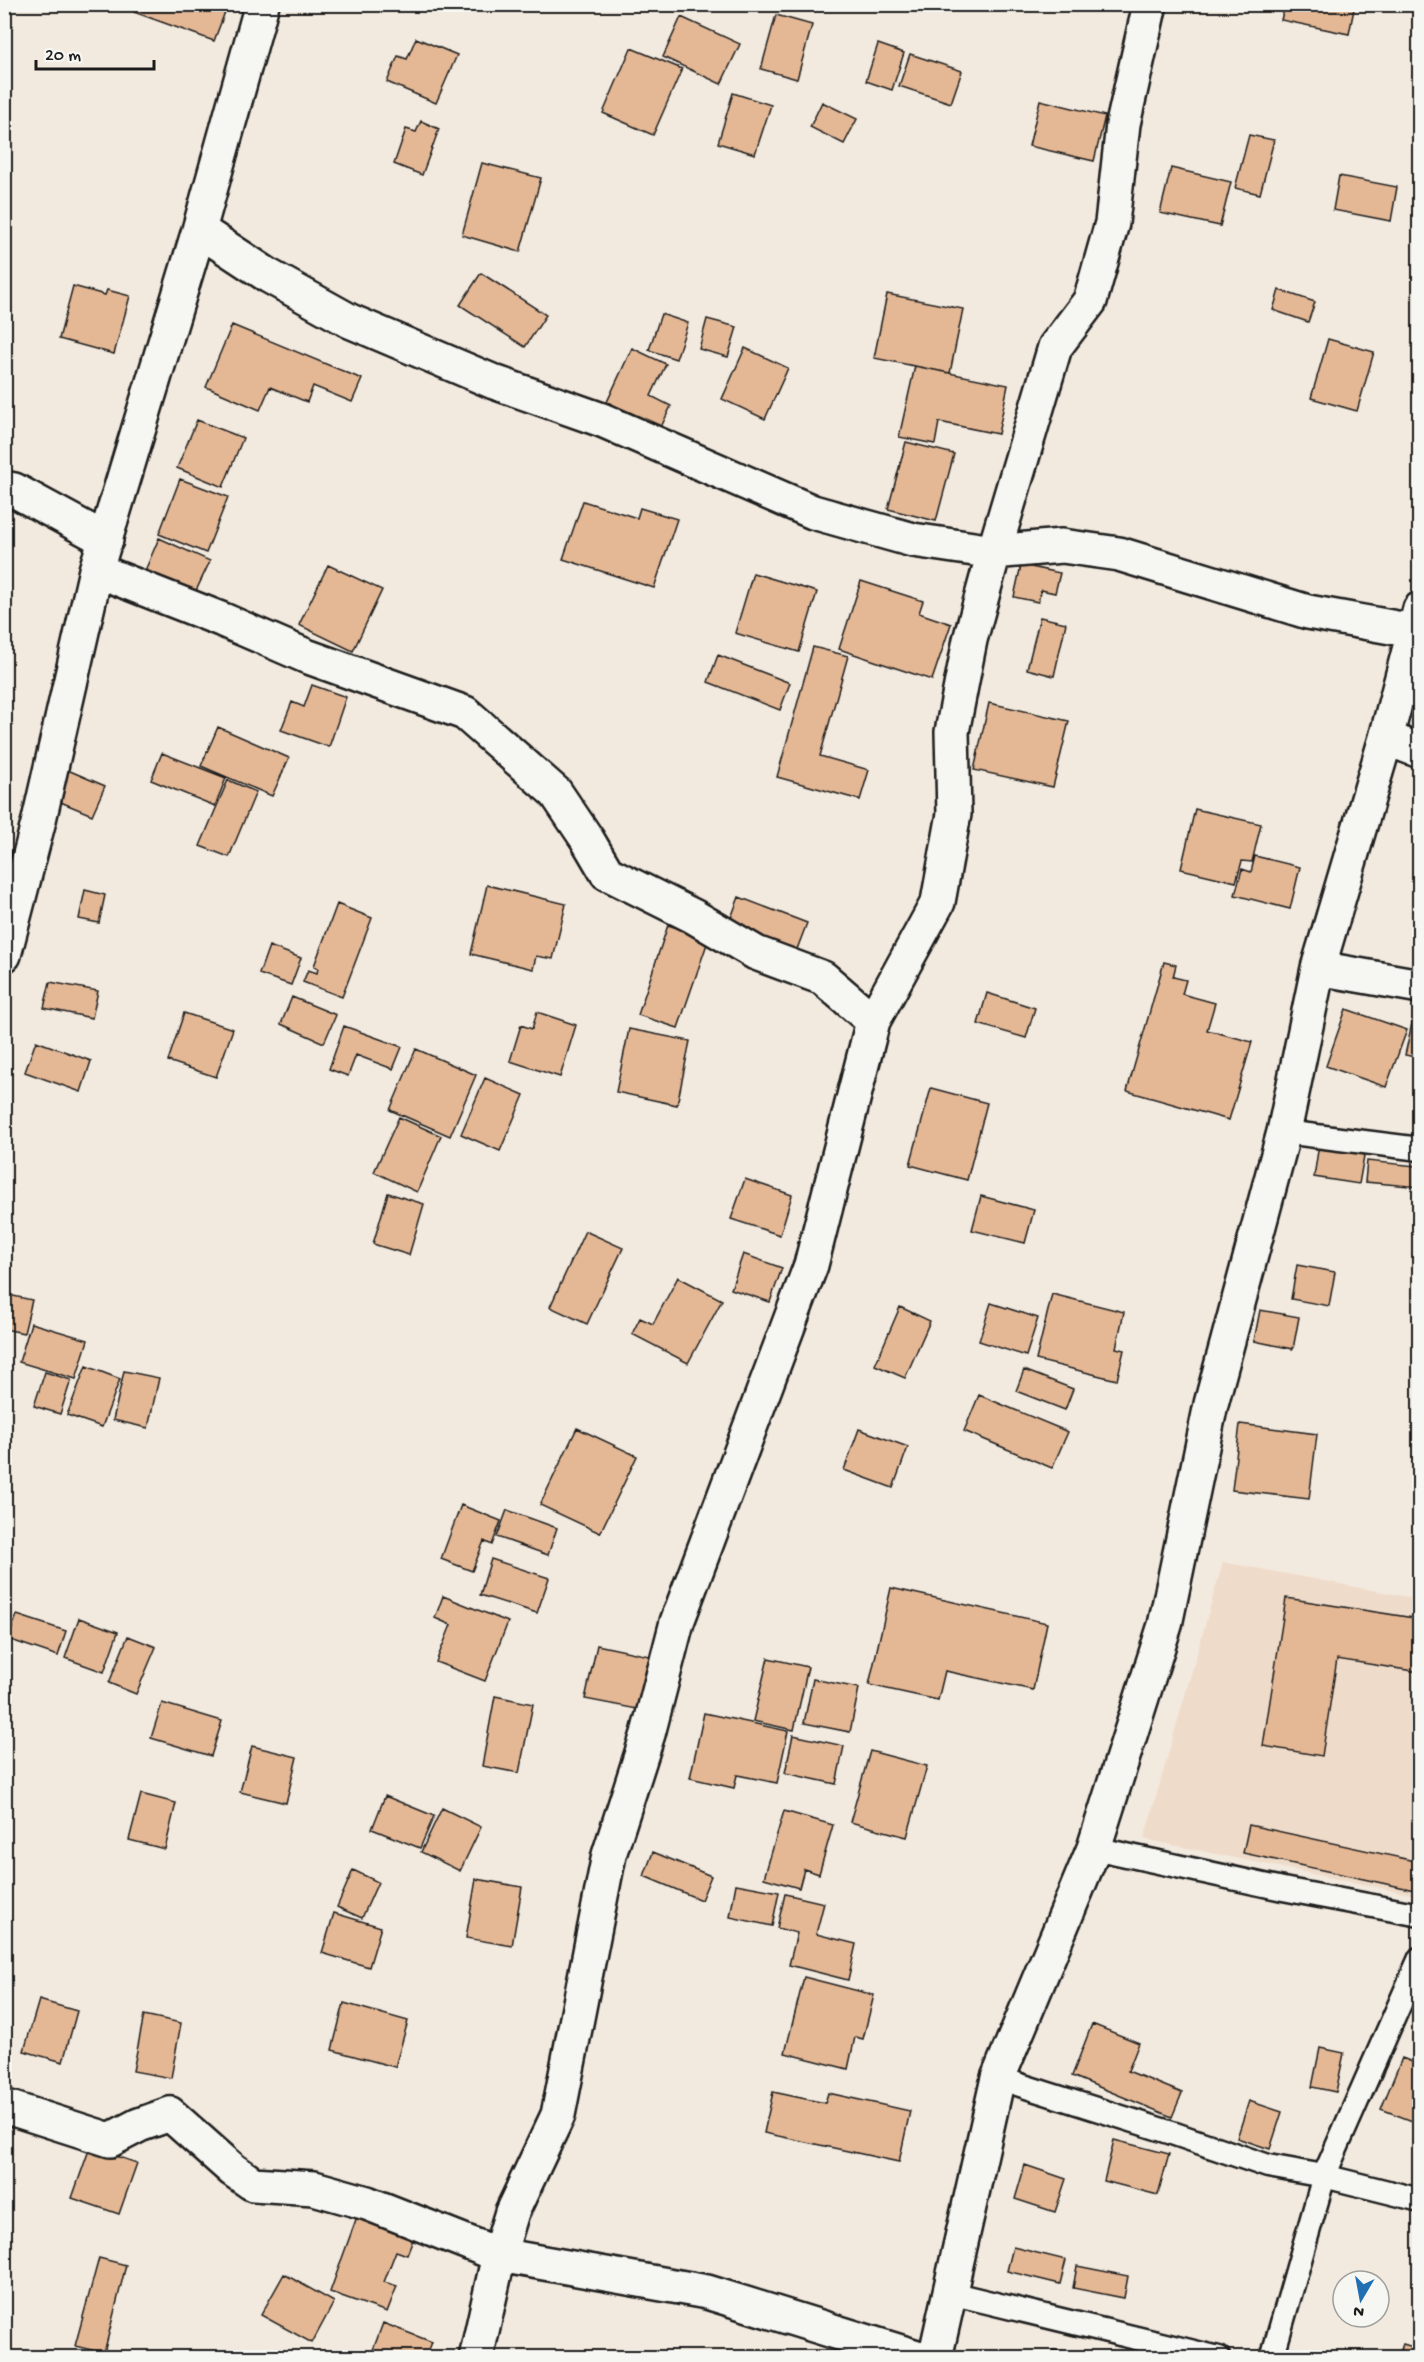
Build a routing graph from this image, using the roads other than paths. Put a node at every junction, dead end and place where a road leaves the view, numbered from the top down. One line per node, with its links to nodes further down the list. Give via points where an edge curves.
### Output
1 (262, 4): 3 (street)
2 (1149, 4): 6 (street, via 1123,124 1113,223 1090,301 1055,347)
3 (199, 230): 5 (street); 6 (street, via 269,276 350,321 494,382 602,420 813,512 913,540)
4 (4, 488): 5 (street)
5 (106, 540): 7 (street)
6 (994, 552): 8 (street, via 1062,546 1119,554 1308,612); 14 (street, via 970,640 952,732 954,814 938,902)
7 (96, 570): 11 (street); 14 (street, via 306,657 465,713 556,793 607,873 756,953 823,978)
8 (1416, 620): 9 (street)
9 (1386, 738): 10 (street); 12 (street)
10 (1419, 751)
11 (4, 955)
12 (1318, 968): 13 (street); 15 (street)
13 (1419, 986)
14 (873, 1021): 24 (street, via 811,1265 677,1622 648,1734 609,1855 558,2115 512,2212)
15 (1284, 1132): 16 (lane); 17 (street, via 1211,1404 1165,1625)
16 (1419, 1149)
17 (1094, 1848): 18 (lane); 20 (street)
18 (1419, 1916)
19 (1419, 1958): 22 (lane)
20 (998, 2078): 22 (lane, via 1268,2166); 25 (street)
21 (4, 2106): 24 (street, via 110,2140 170,2114 253,2184 314,2188 367,2203)
22 (1324, 2176): 23 (lane); 30 (lane)
23 (1419, 2200)
24 (499, 2255): 26 (street); 27 (street, via 707,2292)
25 (950, 2293): 28 (street); 29 (lane)
26 (476, 2358)
27 (920, 2358)
28 (935, 2358)
29 (1219, 2358)
30 (1272, 2358)

